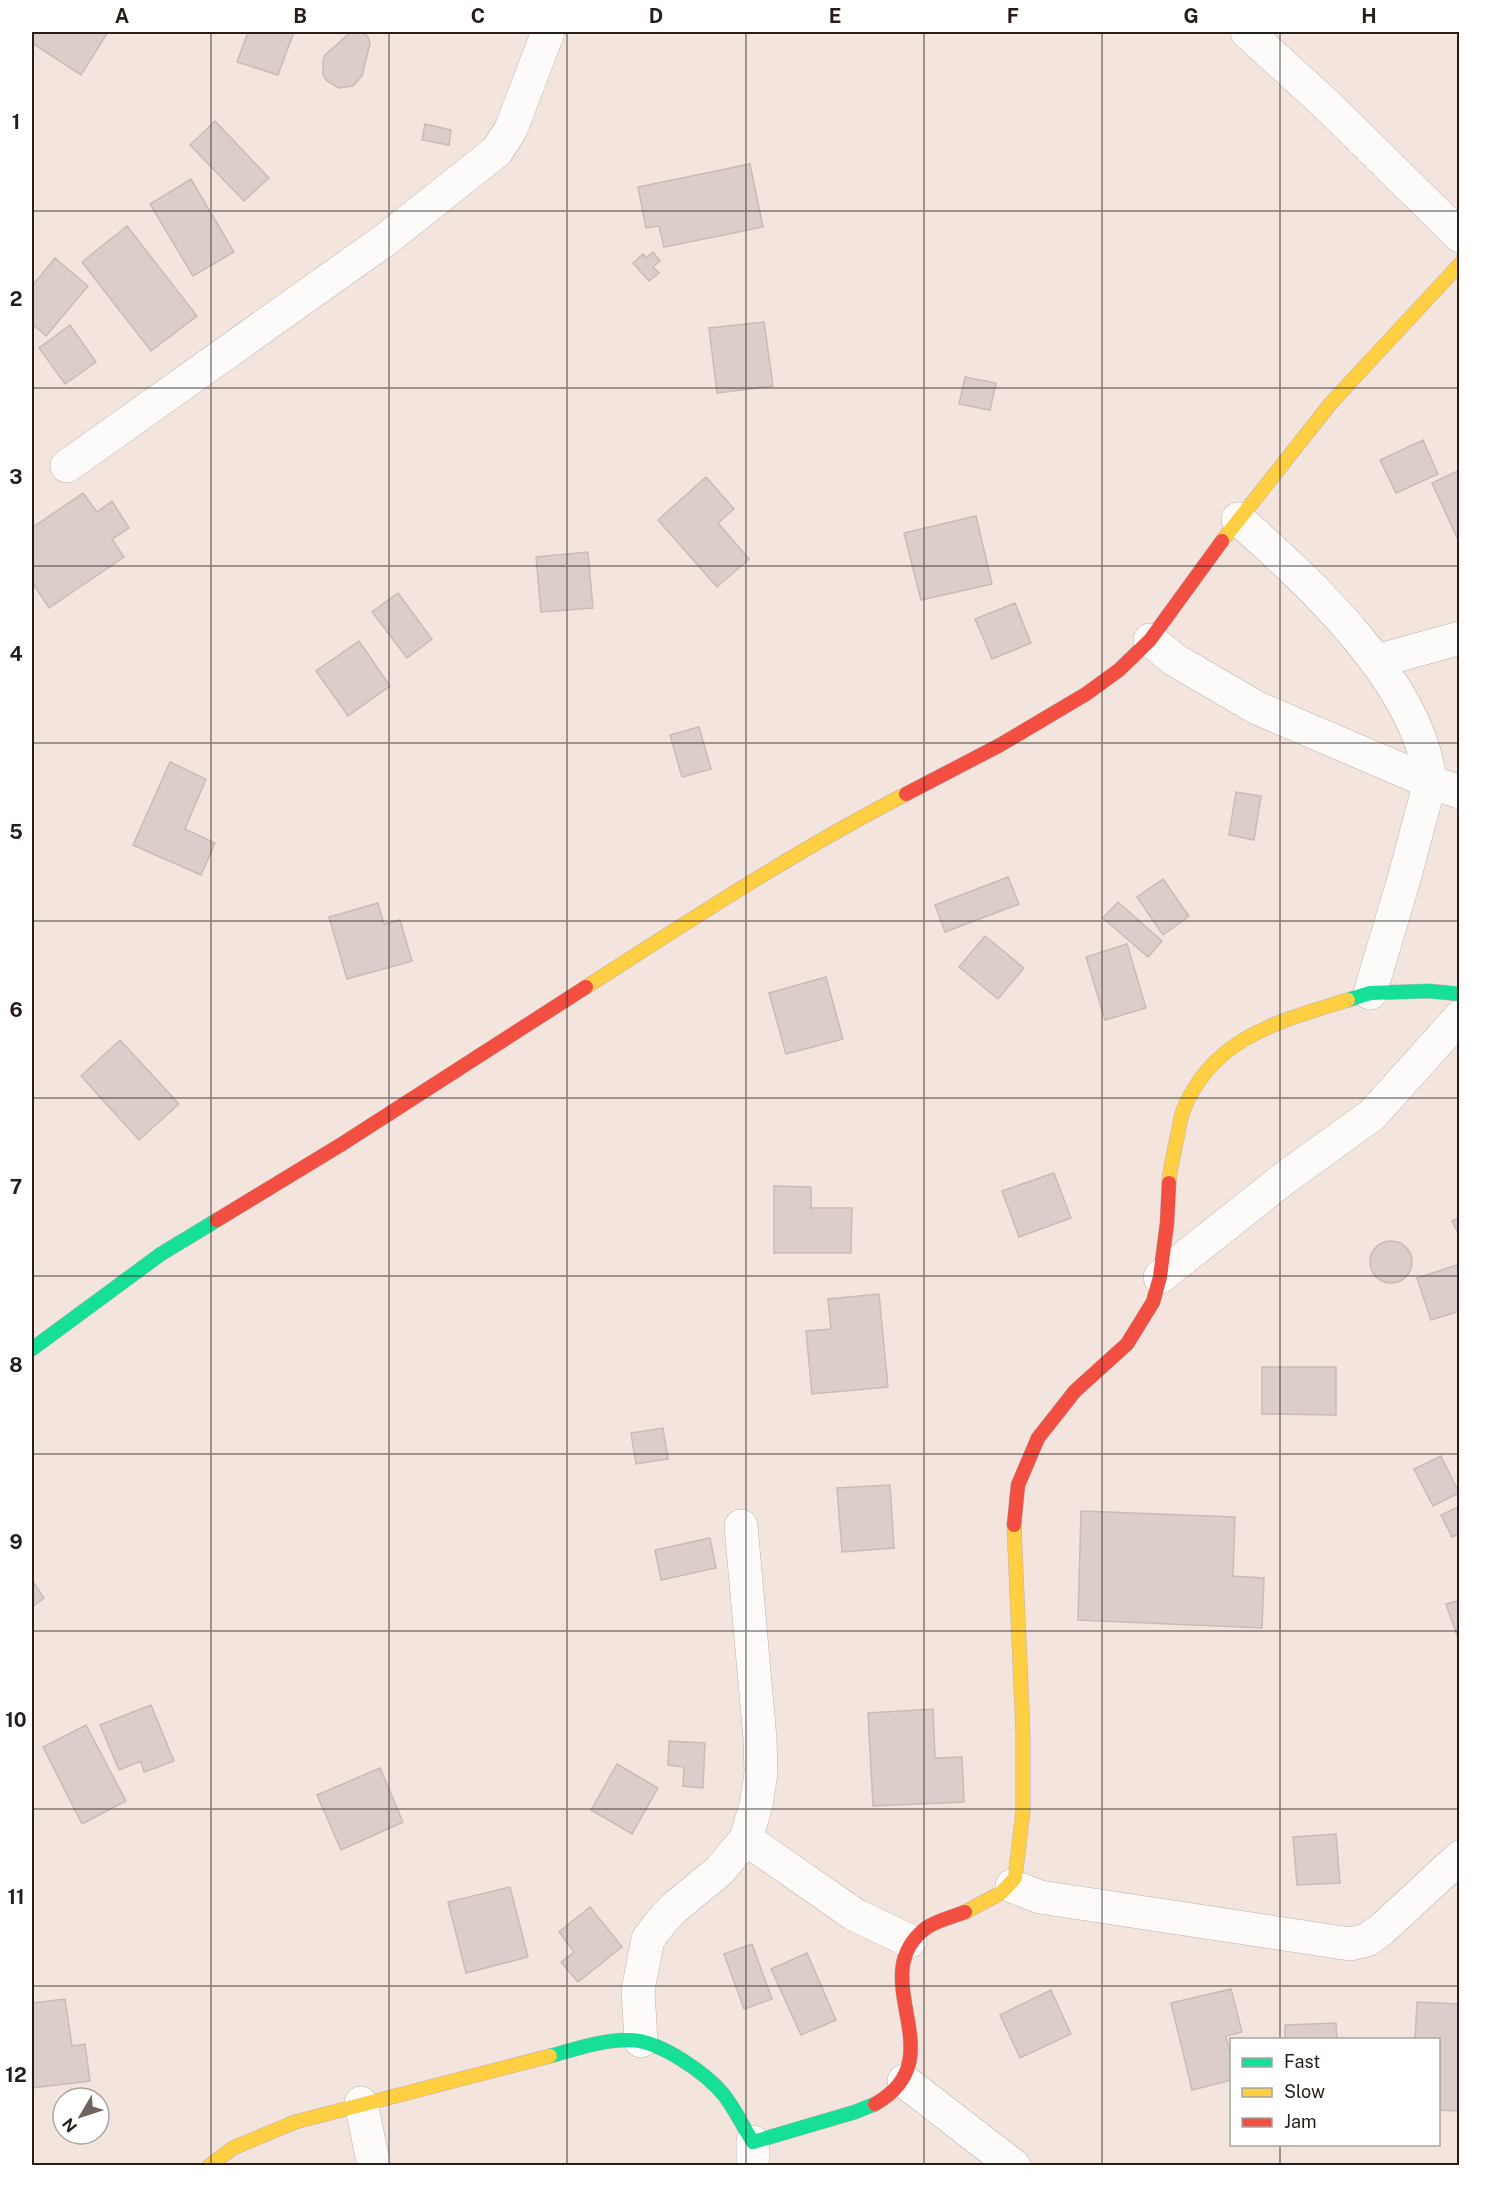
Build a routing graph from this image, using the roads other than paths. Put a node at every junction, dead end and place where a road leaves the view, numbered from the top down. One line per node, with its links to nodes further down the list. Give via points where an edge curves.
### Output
1 (548, 32): 5 (street, via 511,129 497,151 385,240)
2 (1246, 32): 3 (street, via 1328,106)
3 (1460, 236)
4 (1460, 264): 6 (street, via 1331,403)
5 (67, 465)
6 (1238, 519): 8 (street); 9 (street, via 1290,565)
7 (1460, 638): 9 (street)
8 (1150, 640): 10 (street, via 1175,660 1257,708); 15 (street, via 1086,694 1000,745 853,821 683,925 342,1144 161,1254)
9 (1377, 662): 10 (street, via 1399,693 1423,752)
10 (1444, 787): 11 (street, via 1404,879)
11 (1370, 993): 12 (street); 14 (street, via 1278,1022 1242,1039 1214,1061 1183,1111 1174,1145)
12 (1460, 994)
13 (1460, 1017): 14 (street, via 1372,1115 1287,1176)
14 (1160, 1277): 19 (street, via 1153,1302 1127,1344 1075,1391 1038,1438 1018,1485 1014,1529 1023,1811 1018,1867)
15 (32, 1349)
16 (741, 1526): 17 (street, via 761,1773)
17 (746, 1839): 20 (street, via 855,1915); 21 (street, via 719,1871 660,1922 648,1939 638,1990)
18 (1460, 1857): 19 (street, via 1381,1930 1367,1940 1350,1944 1040,1897)
19 (1012, 1886): 20 (street, via 1000,1896 928,1926)
20 (910, 1941): 22 (street, via 901,1970 910,2036 909,2068)
21 (641, 2040): 23 (street, via 599,2043); 24 (street, via 690,2066 722,2093)
22 (904, 2081): 24 (street, via 869,2108); 25 (street)
23 (361, 2103): 26 (street, via 295,2122 233,2148); 27 (street)
24 (753, 2154)
25 (1014, 2165)
26 (209, 2166)
27 (374, 2166)

